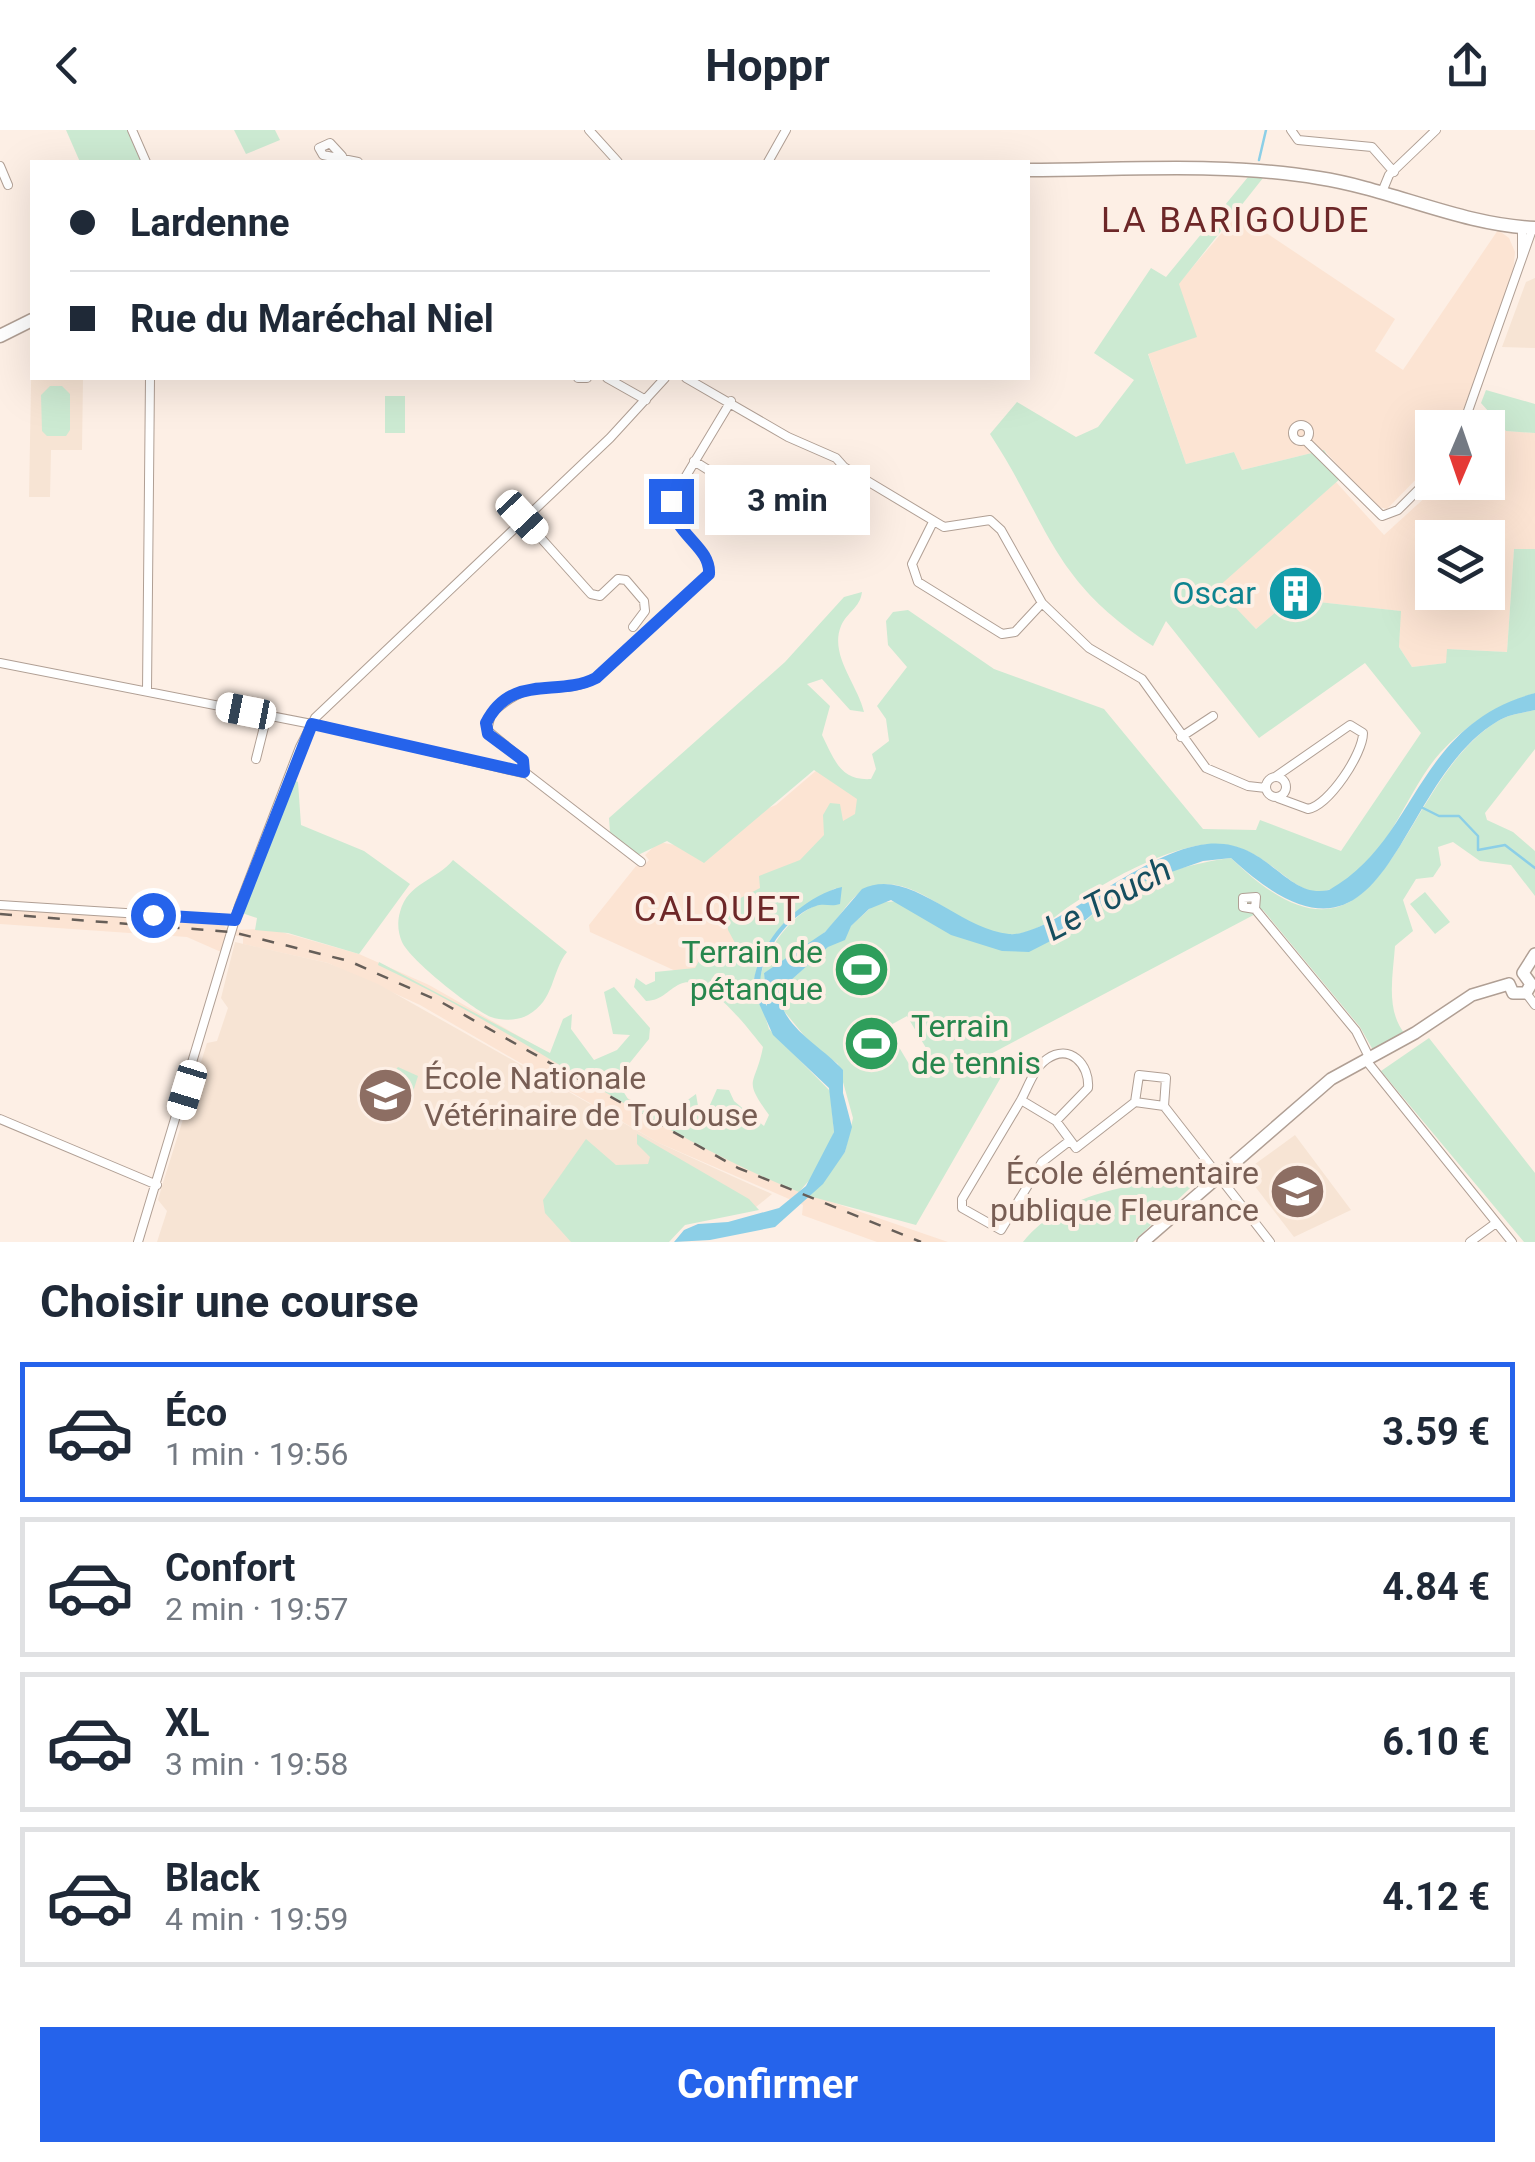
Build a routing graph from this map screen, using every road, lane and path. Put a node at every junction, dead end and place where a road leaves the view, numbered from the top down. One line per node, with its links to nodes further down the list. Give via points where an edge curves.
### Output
1 (132, 130): 7 (street)
2 (589, 130): 9 (street)
3 (1292, 130): 13 (street, via 1298,140 1372,147)
4 (1436, 130): 13 (street)
5 (784, 131): 10 (street)
6 (342, 156): 8 (street)
7 (145, 160)
8 (353, 160)
9 (616, 160)
10 (769, 160)
11 (0, 166): 14 (street)
12 (1030, 170): 15 (main road, via 1288,168)
13 (1394, 172): 15 (street)
14 (8, 185)
15 (1383, 189): 16 (main road)
16 (1530, 225): 25 (street)
17 (30, 321): 18 (main road)
18 (0, 336)
19 (150, 380): 35 (street)
20 (610, 380): 23 (street)
21 (663, 380): 23 (street)
22 (690, 380): 24 (street)
23 (646, 400): 30 (street)
24 (731, 401): 27 (street); 31 (street, via 836,458)
25 (1469, 410)
26 (1306, 440): 29 (street, via 1382,516)
27 (694, 462): 28 (street); 41 (street, via 671,501 672,514 707,558 709,574 596,678 528,689 491,714 488,734 523,760)
28 (737, 488)
29 (1415, 493)
30 (522, 517): 33 (street, via 591,594 600,596 618,579 626,580 644,601); 38 (street)
31 (933, 522): 32 (street, via 956,527 990,520); 32 (street, via 912,564 918,582 1002,634 1015,632)
32 (1042, 603): 39 (street, via 1089,648 1142,679)
33 (633, 627)
34 (0, 663): 35 (street)
35 (147, 691): 36 (street)
36 (266, 715): 38 (street); 40 (street)
37 (1213, 716): 39 (street)
38 (312, 724): 41 (street); 48 (street)
39 (1181, 737): 43 (street, via 1216,774)
40 (256, 759)
41 (524, 772): 45 (street)
42 (1275, 776): 43 (street); 44 (street, via 1286,786); 44 (street, via 1350,725 1363,733 1361,747 1321,805 1308,810)
43 (1266, 788): 44 (street)
44 (1278, 798)
45 (641, 862)
46 (0, 905): 48 (street)
47 (1255, 909): 54 (street, via 1356,1031)
48 (235, 920): 62 (street)
49 (1535, 954): 50 (street)
50 (1523, 974): 51 (street); 52 (street, via 1530,984)
51 (1508, 984): 52 (street, via 1513,993); 54 (street, via 1472,995)
52 (1526, 992): 53 (street)
53 (1535, 1005)
54 (1366, 1058): 61 (street, via 1318,1089); 63 (street)
55 (1021, 1100): 59 (street); 59 (street, via 1044,1061 1062,1054 1076,1058 1087,1070 1088,1088); 60 (street, via 962,1200 964,1211 1001,1230 1042,1162)
56 (1135, 1102): 57 (street); 57 (street, via 1138,1076 1166,1078); 60 (street, via 1079,1147)
57 (1164, 1106): 61 (street)
58 (0, 1119): 62 (street)
59 (1056, 1121): 60 (street)
60 (1068, 1142)
61 (1217, 1176): 65 (street); 66 (street)
62 (157, 1186): 64 (street)
63 (1496, 1224): 67 (street); 68 (street)
64 (138, 1242)
65 (1143, 1242)
66 (1270, 1242)
67 (1470, 1242)
68 (1512, 1242)

